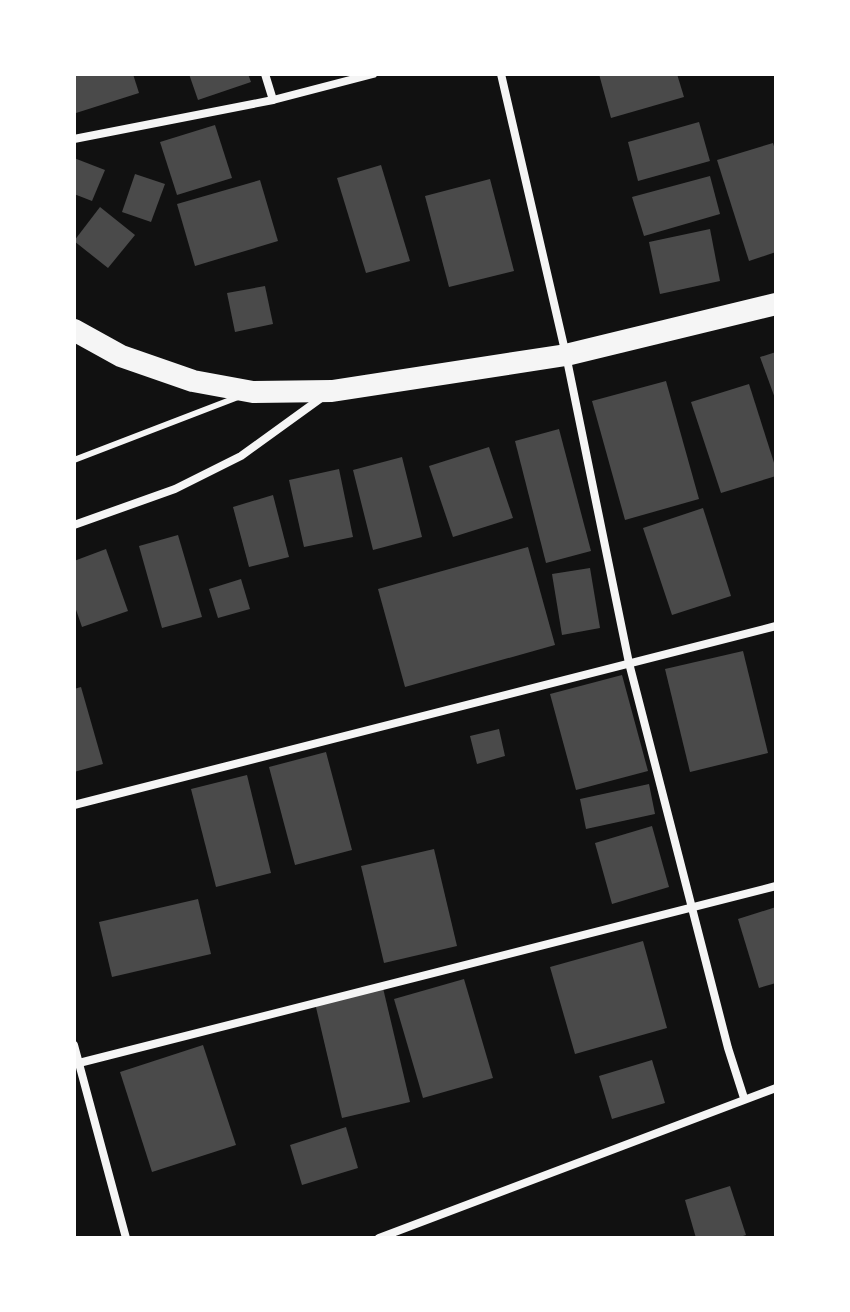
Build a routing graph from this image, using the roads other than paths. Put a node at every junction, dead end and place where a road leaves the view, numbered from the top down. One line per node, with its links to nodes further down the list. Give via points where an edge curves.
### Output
1 (265, 74): 4 (street)
2 (373, 74): 4 (street)
3 (501, 74): 8 (street)
4 (273, 100): 5 (street)
5 (74, 139)
6 (776, 304): 8 (highway)
7 (74, 330): 10 (highway, via 135,361 193,381)
8 (566, 355): 9 (highway); 14 (street)
9 (332, 391): 10 (highway); 12 (street, via 241,456 175,489)
10 (253, 392): 11 (lane)
11 (74, 460)
12 (74, 525)
13 (776, 626): 14 (street)
14 (629, 663): 15 (street); 17 (street)
15 (74, 805)
16 (776, 886): 17 (street)
17 (693, 906): 19 (street); 21 (street)
18 (74, 1045): 19 (street)
19 (79, 1063): 22 (street)
20 (776, 1088): 21 (street)
21 (744, 1098): 23 (street)
22 (126, 1238)
23 (379, 1238)

